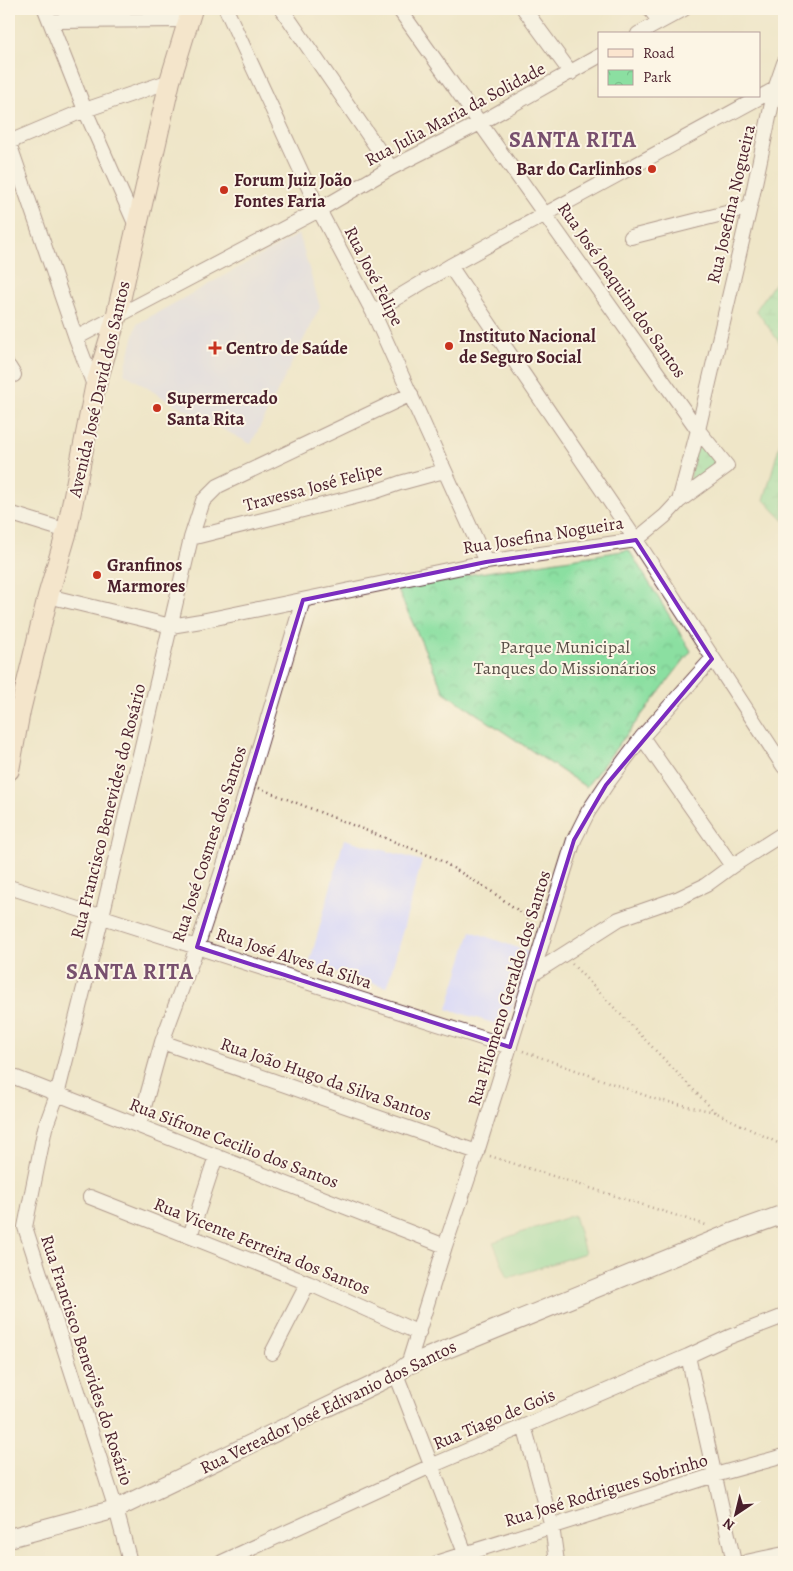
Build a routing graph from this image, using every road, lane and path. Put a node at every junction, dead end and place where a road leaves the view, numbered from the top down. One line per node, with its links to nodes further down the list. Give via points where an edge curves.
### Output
1 (226, 9): 23 (street, Rua José Felipe)
2 (282, 9): 21 (street)
3 (399, 9): 19 (street, Rua José Joaquim dos Santos)
4 (524, 9): 13 (street)
5 (650, 9): 9 (street)
6 (684, 9): 9 (street)
7 (190, 14): 8 (street); 14 (main road, Avenida José David dos Santos)
8 (48, 15): 18 (street)
9 (659, 21): 10 (street)
10 (641, 32)
11 (598, 57): 13 (street, Rua Julia Maria da Solidade)
12 (784, 63): 15 (street, Rua Josefina Nogueira)
13 (571, 73): 19 (street, Rua Julia Maria da Solidade)
14 (170, 81): 18 (street); 25 (main road, Avenida José David dos Santos)
15 (775, 89): 16 (street); 22 (street, Rua Josefina Nogueira)
16 (760, 97)
17 (759, 98): 24 (street)
18 (85, 110): 20 (street); 25 (street)
19 (480, 123): 21 (street, Rua Julia Maria da Solidade); 24 (street, Rua José Joaquim dos Santos)
20 (9, 143): 30 (street)
21 (391, 168): 23 (street, Rua Julia Maria da Solidade)
22 (750, 207): 26 (street); 33 (street, Rua Josefina Nogueira)
23 (319, 210): 28 (street, Rua José Felipe); 29 (street, Rua Julia Maria da Solidade)
24 (546, 215): 27 (street); 33 (street, Rua José Joaquim dos Santos)
25 (137, 228): 29 (main road, Avenida José David dos Santos)
26 (631, 237)
27 (450, 266): 28 (street); 39 (street)
28 (373, 312): 32 (street, Rua José Felipe)
29 (116, 318): 30 (street, Rua Julia Maria da Solidade); 31 (main road, Avenida José David dos Santos)
30 (76, 338): 31 (street)
31 (96, 388): 37 (main road, Avenida José David dos Santos)
32 (411, 394): 34 (street, Rua José Felipe); 38 (street, Rua Francisco Benevides do Rosário, via 218,486 203,501)
33 (698, 430): 35 (street, Rua Josefina Nogueira); 35 (street, Rua José Joaquim dos Santos, via 727,466)
34 (444, 471): 38 (street, Travessa José Felipe); 40 (street, Rua José Felipe)
35 (679, 501): 39 (street, Rua Josefina Nogueira)
36 (9, 513): 37 (street)
37 (67, 531): 41 (main road, Avenida José David dos Santos)
38 (191, 538): 43 (street, Rua Francisco Benevides do Rosário)
39 (636, 540): 40 (street, Rua Josefina Nogueira); 44 (street)
40 (486, 562): 42 (street, Rua Josefina Nogueira)
41 (48, 596): 43 (street, Rua Josefina Nogueira); 45 (main road, Avenida José David dos Santos)
42 (304, 600): 43 (street, Rua Josefina Nogueira); 49 (street, Rua José Cosmes dos Santos)
43 (171, 626): 53 (street, Rua Francisco Benevides do Rosário)
44 (712, 659): 46 (street, Rua Filomeno Geraldo dos Santos); 47 (street)
45 (14, 708): 48 (main road, Avenida José David dos Santos)
46 (642, 738): 51 (street); 54 (street, Rua Filomeno Geraldo dos Santos, via 606,785 574,840)
47 (784, 767)
48 (9, 770)
49 (249, 784): 54 (path, via 438,859 526,916); 55 (street, Rua José Cosmes dos Santos)
50 (784, 833): 51 (street)
51 (732, 866): 56 (street, via 689,893 619,920)
52 (9, 887): 53 (street, Rua José Alves da Silva)
53 (102, 916): 55 (street, Rua José Alves da Silva); 61 (street, Rua Francisco Benevides do Rosário)
54 (542, 941): 57 (street, Rua Filomeno Geraldo dos Santos)
55 (197, 947): 58 (street, Rua José Cosmes dos Santos); 59 (street, Rua José Alves da Silva)
56 (563, 955): 57 (street); 62 (path)
57 (533, 974): 59 (street, Rua Filomeno Geraldo dos Santos)
58 (162, 1042): 63 (street, Rua José Cosmes dos Santos); 65 (street, Rua João Hugo da Silva Santos)
59 (510, 1047): 62 (path, via 655,1099); 65 (street, Rua Filomeno Geraldo dos Santos)
60 (9, 1076): 61 (street, Rua Sifrone Cecilio dos Santos)
61 (57, 1095): 63 (street, Rua Sifrone Cecilio dos Santos); 82 (street, Rua Francisco Benevides do Rosário, via 45,1128 25,1227)
62 (715, 1112): 64 (path)
63 (139, 1126): 66 (street, Rua Sifrone Cecilio dos Santos)
64 (784, 1146)
65 (477, 1152): 69 (path); 71 (street, Rua Filomeno Geraldo dos Santos)
66 (216, 1156): 70 (street); 71 (street, Rua Sifrone Cecilio dos Santos)
67 (90, 1197): 70 (street, Rua Vicente Ferreira dos Santos)
68 (784, 1214): 69 (street, Rua Vereador José Edivanio dos Santos)
69 (731, 1233): 77 (street, Rua Vereador José Edivanio dos Santos)
70 (190, 1236): 72 (street, Rua Vicente Ferreira dos Santos)
71 (445, 1246): 74 (street, Rua Filomeno Geraldo dos Santos)
72 (308, 1283): 74 (street, Rua Vicente Ferreira dos Santos); 75 (street)
73 (784, 1316): 76 (street, Rua Tiago de Gois)
74 (419, 1333): 77 (street, Rua Filomeno Geraldo dos Santos)
75 (272, 1354)
76 (688, 1356): 78 (street, Rua Tiago de Gois); 81 (street)
77 (402, 1370): 80 (street); 82 (street, Rua Vereador José Edivanio dos Santos)
78 (524, 1426): 80 (street, Rua Tiago de Gois); 83 (street)
79 (784, 1456): 81 (street, Rua José Rodrigues Sobrinho)
80 (431, 1466): 86 (street); 88 (street, Rua Tiago de Gois)
81 (715, 1475): 83 (street, Rua José Rodrigues Sobrinho); 91 (street)
82 (116, 1509): 84 (street, Rua Vereador José Edivanio dos Santos); 87 (street, Rua Francisco Benevides do Rosário)
83 (552, 1526): 86 (street, Rua José Rodrigues Sobrinho); 90 (street)
84 (9, 1538)
85 (784, 1554): 92 (street)
86 (465, 1558): 89 (street, Rua José Rodrigues Sobrinho)
87 (130, 1562)
88 (222, 1562)
89 (440, 1562)
90 (558, 1562)
91 (734, 1562)
92 (746, 1562)

